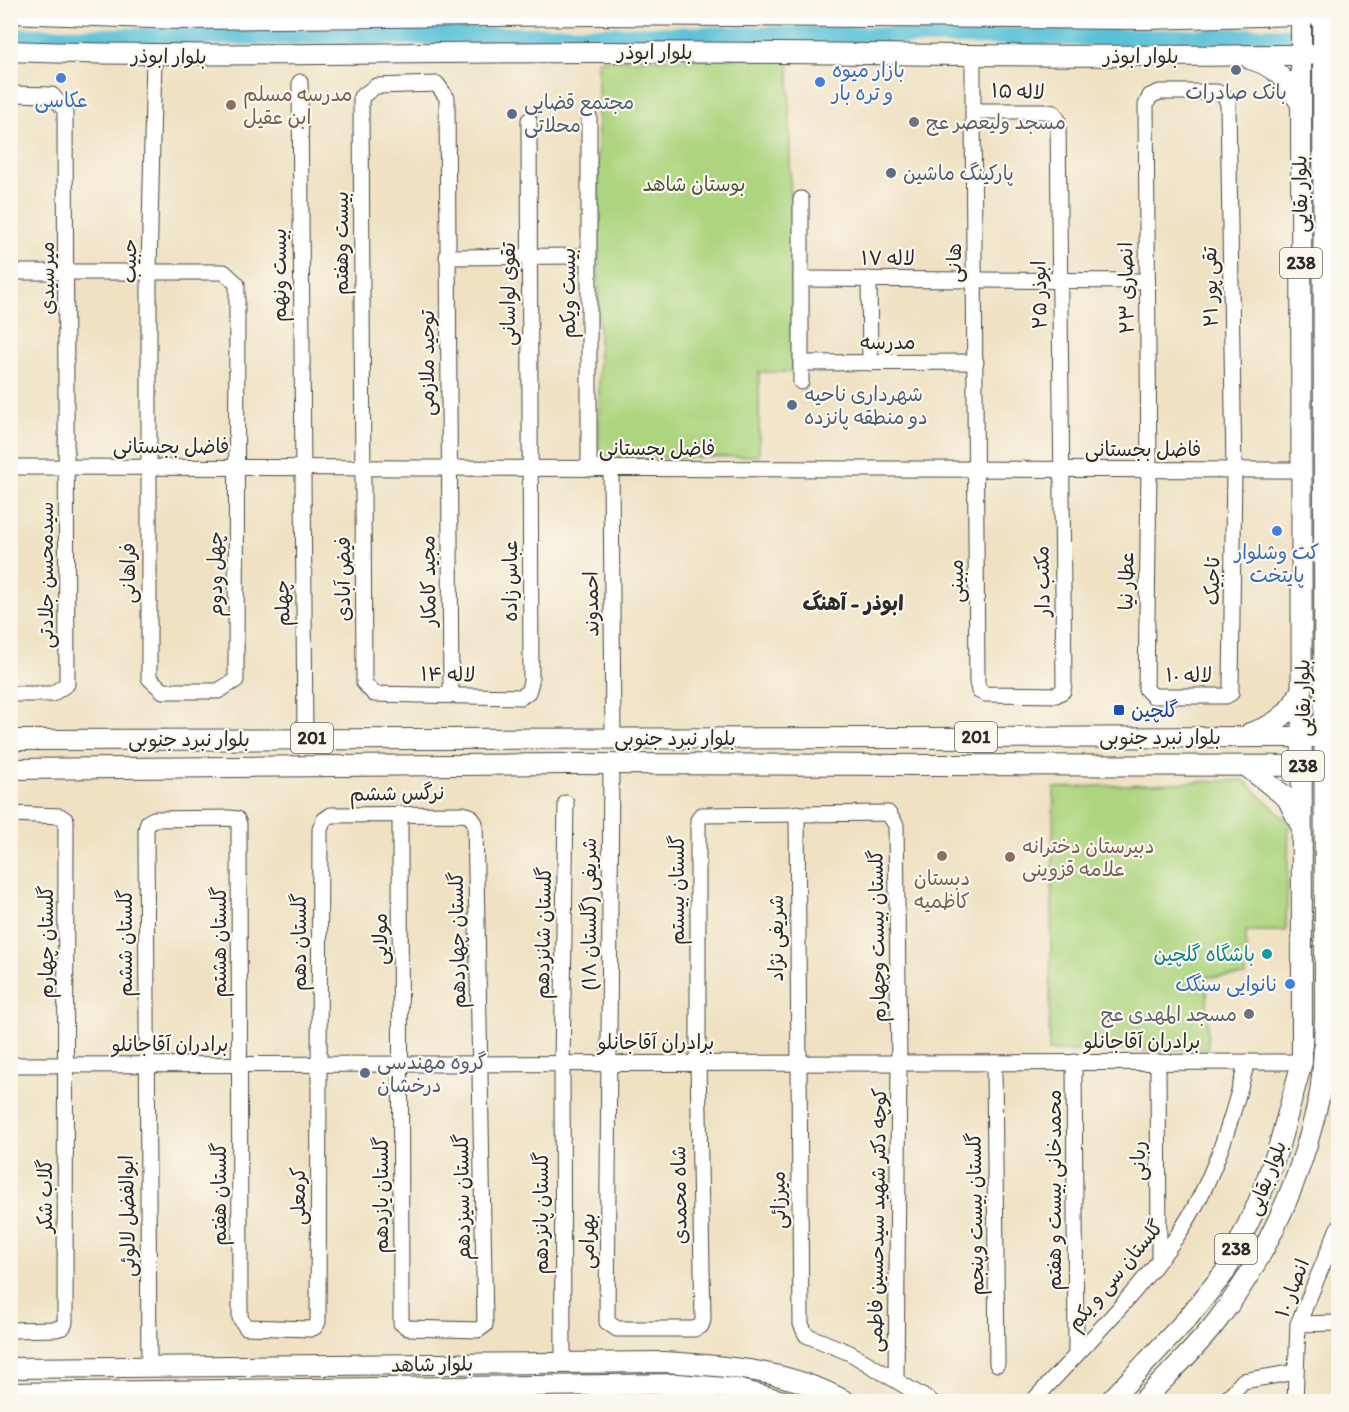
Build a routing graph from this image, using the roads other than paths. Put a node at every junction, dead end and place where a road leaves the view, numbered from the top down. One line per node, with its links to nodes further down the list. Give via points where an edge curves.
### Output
1 (10, 13): 3 (main road, بلوار ابوذر)
2 (845, 13): 3 (main road, بلوار ابوذر); 4 (main road, بلوار ابوذر)
3 (152, 14)
4 (974, 14): 6 (main road, بلوار ابوذر)
5 (1257, 14): 6 (main road, بلوار ابوذر); 7 (main road, بلوار ابوذر)
6 (1146, 15)
7 (1301, 15): 8 (main road, بلوار ابوذر); 9 (main road, 238)
8 (1327, 15): 10 (main road, 238)
9 (1300, 50): 10 (main road, بلوار ابوذر); 14 (main road, بلوار ابوذر); 19 (main road, بلوار بقایی / 238)
10 (1328, 50): 20 (main road, بلوار بقایی / 238)
11 (10, 51): 12 (main road, بلوار ابوذر)
12 (154, 56): 13 (main road, بلوار ابوذر, via 601,52); 31 (street, حبیب)
13 (973, 56): 14 (main road, بلوار ابوذر); 22 (street, هانی)
14 (1242, 56): 19 (main road, via 1267,63 1286,80)
15 (300, 82): 46 (street, بیست ونهم)
16 (437, 84): 29 (street, توحید ملازمی, via 447,98); 47 (street, بیست وهفتم, via 376,86 361,97)
17 (1338, 87): 20 (main road)
18 (10, 94): 30 (street, میرسیدی, via 52,95 65,110)
19 (1299, 102): 56 (main road, بلوار بقایی / 238)
20 (1323, 102): 57 (main road, بلوار بقایی / 238)
21 (1228, 104): 37 (street, انصاری ۲۳, via 1225,96 1217,92 1160,92 1150,96 1146,105); 55 (street, تقی پور ۲۱)
22 (973, 111): 25 (street, لاله ۱۵, via 1044,111 1054,113); 35 (street, هانی)
23 (589, 116): 28 (street, بیست ویکم)
24 (529, 120): 27 (street, تقوی لواسانی)
25 (1058, 120): 36 (street, ابوذر ۲۵)
26 (801, 199): 33 (street)
27 (529, 256): 28 (street); 29 (street); 49 (street, تقوی لواسانی)
28 (589, 256): 50 (street, بیست ویکم)
29 (447, 257): 48 (street, توحید ملازمی)
30 (68, 271): 31 (street, چهل ودوم); 32 (street, چهل ودوم); 43 (street, میرسیدی)
31 (149, 271): 44 (street, حبیب); 45 (street, چهل ودوم, via 224,272 237,284)
32 (10, 272)
33 (801, 279): 34 (street, لاله ۱۷); 39 (street)
34 (869, 279): 35 (street, لاله ۱۷); 40 (street)
35 (975, 280): 36 (street, لاله ۱۷); 38 (street, هانی)
36 (1060, 280): 37 (street, لاله ۱۷); 53 (street, ابوذر ۲۵)
37 (1147, 281): 54 (street, انصاری ۲۳)
38 (976, 362): 40 (street, مدرسه); 52 (street, هانی)
39 (801, 363): 40 (street, مدرسه); 41 (street)
40 (870, 363)
41 (801, 382)
42 (10, 467): 43 (street, فاضل بجستانی)
43 (68, 467): 44 (street, فاضل بجستانی); 66 (street, سیدمحسن جلادتی, via 67,684 52,694)
44 (149, 467): 45 (street, فاضل بجستانی); 59 (street, فراهانی, via 149,678 163,691 218,691)
45 (237, 468): 46 (street, فاضل بجستانی); 59 (street, چهل ودوم)
46 (301, 468): 47 (street, فاضل بجستانی); 71 (street, چهلم)
47 (364, 468): 48 (street, فاضل بجستانی); 61 (street, فیض آبادی, via 364,683)
48 (448, 468): 49 (street, فاضل بجستانی); 67 (street, مجید کامکار)
49 (530, 469): 50 (street, فاضل بجستانی); 63 (street, عباس زاده)
50 (589, 469): 51 (street, فاضل بجستانی)
51 (611, 469): 52 (street, فاضل بجستانی); 72 (street, احمدوند)
52 (977, 470): 53 (street, فاضل بجستانی); 62 (street, مبینی, via 979,691 1044,695)
53 (1062, 470): 54 (street, فاضل بجستانی); 62 (street, مکتب دار)
54 (1149, 470): 55 (street, فاضل بجستانی); 64 (street, عطار نیا)
55 (1234, 470): 56 (street, فاضل بجستانی); 65 (street, تاجیک)
56 (1303, 470): 57 (main road); 60 (main road, بلوار بقایی / 238)
57 (1332, 470): 58 (main road, بلوار بقایی / 238)
58 (1324, 675): 68 (main road); 73 (main road, بلوار بقایی / 238)
59 (236, 680)
60 (1302, 688): 69 (main road, via 1283,718); 70 (main road, بلوار بقایی / 238)
61 (368, 690): 67 (street, لاله ۱۴, via 374,694)
62 (1063, 692)
63 (528, 693): 67 (street, لاله ۱۴, via 520,697)
64 (1148, 693): 65 (street, لاله ۱۰)
65 (1231, 693)
66 (10, 694)
67 (451, 694)
68 (1338, 705)
69 (1236, 737): 70 (main road, بلوار نبرد جنوبی / 201); 72 (main road, بلوار نبرد جنوبی / 201)
70 (1304, 737): 73 (main road, بلوار نبرد جنوبی / 201); 77 (main road, بلوار بقایی / 238)
71 (305, 738): 72 (main road, بلوار نبرد جنوبی / 201); 74 (main road, بلوار نبرد جنوبی / 201)
72 (614, 738)
73 (1332, 738): 78 (main road, بلوار بقایی / 238)
74 (10, 740)
75 (611, 765): 76 (main road, بلوار نبرد جنوبی / 201); 79 (main road, بلوار نبرد جنوبی / 201); 104 (street, شریفی (گلستان ۱۸))
76 (1246, 766): 77 (main road, بلوار نبرد جنوبی / 201); 88 (main road, via 1287,798)
77 (1304, 766): 78 (main road, بلوار نبرد جنوبی / 201); 88 (main road, بلوار بقایی / 238)
78 (1331, 766): 89 (main road, بلوار بقایی / 238)
79 (10, 769)
80 (1338, 802): 89 (main road)
81 (566, 803): 103 (street, گلستان شانزدهم)
82 (797, 813): 95 (street, گلستان بیستم, via 708,813 698,820); 96 (street, شریفی نژاد); 97 (street, گلستان بیست وچهارم, via 888,813 896,825)
83 (10, 814): 106 (street, گلستان چهارم, via 66,819)
84 (400, 814): 85 (street, نرگس ششم); 86 (street, نرگس ششم, via 331,815); 101 (street, مولایی)
85 (470, 816): 102 (street, گلستان چهاردهم, via 475,823)
86 (324, 820): 100 (street, گلستان دهم, via 320,829)
87 (148, 822): 99 (street, گلستان هشتم, via 237,819); 107 (street, گلستان ششم)
88 (1303, 832): 93 (main road, بلوار بقایی / 238)
89 (1324, 834): 94 (main road, بلوار بقایی / 238)
90 (1074, 1062): 91 (street, برادران آقاجانلو); 98 (street, برادران آقاجانلو); 116 (street, محمدخانی بیست و هفتم)
91 (1158, 1062): 92 (street, برادران آقاجانلو); 109 (street, ربانی)
92 (1247, 1062): 93 (street, برادران آقاجانلو); 109 (street, گلستان سی و یکم, via 1230,1124 1207,1182)
93 (1302, 1062): 94 (main road); 132 (main road, بلوار بقایی / 238, via 1278,1149 1225,1272 1186,1320)
94 (1331, 1062): 133 (main road, بلوار بقایی / 238, via 1280,1218 1251,1274 1215,1323)
95 (698, 1063): 96 (street, برادران آقاجانلو); 104 (street, برادران آقاجانلو); 114 (street, شاه محمدی, via 703,1320)
96 (798, 1063): 97 (street, برادران آقاجانلو); 124 (street, میرزائی, via 801,1324 806,1335)
97 (899, 1063): 98 (street, برادران آقاجانلو); 124 (street, کوچه دکتر شهید سیدحسین فاطمی)
98 (994, 1063): 119 (street, گلستان بیست وپنجم)
99 (241, 1064): 100 (street, برادران آقاجانلو); 107 (street, برادران آقاجانلو); 110 (street, گلستان هفتم)
100 (319, 1064): 101 (street, برادران آقاجانلو); 110 (street, کرمعلی, via 318,1322 315,1327 246,1328)
101 (402, 1064): 102 (street, برادران آقاجانلو); 113 (street, گلستان یازدهم)
102 (481, 1064): 103 (street, برادران آقاجانلو); 113 (street, گلستان سیزدهم, via 485,1325)
103 (562, 1064): 104 (street, برادران آقاجانلو); 118 (street, گلستان پانزدهم)
104 (610, 1064): 114 (street, بهرامی, via 607,1322 617,1329)
105 (10, 1065): 106 (street, برادران آقاجانلو)
106 (68, 1065): 107 (street, برادران آقاجانلو); 115 (street, گلاب شکر, via 65,1323 63,1327)
107 (146, 1065): 120 (street, ابوالفضل لالوئی)
108 (1338, 1228): 112 (street, انصار ۱۰)
109 (1159, 1259): 116 (street, گلستان سی و یکم)
110 (241, 1323)
111 (1338, 1323): 112 (street)
112 (1298, 1324): 123 (street, انصار ۱۰)
113 (403, 1326)
114 (700, 1326)
115 (10, 1330)
116 (1076, 1354): 131 (street, گلستان سی و یکم)
117 (609, 1362): 118 (main road, بلوار شاهد); 126 (main road); 129 (main road, بلوار شاهد, via 706,1365 777,1374 822,1388)
118 (563, 1363): 121 (main road, بلوار شاهد)
119 (998, 1364)
120 (149, 1366): 121 (main road, بلوار شاهد); 122 (main road, بلوار شاهد)
121 (239, 1366): 127 (main road)
122 (10, 1368)
123 (1295, 1372): 134 (street, via 1243,1381); 135 (street, انصار ۱۰)
124 (896, 1378): 130 (street)
125 (10, 1393): 127 (main road, بلوار شاهد)
126 (610, 1394): 127 (main road, بلوار شاهد); 128 (main road, بلوار شاهد, via 678,1384 736,1389)
127 (239, 1396)
128 (787, 1401)
129 (847, 1401)
130 (932, 1401)
131 (1032, 1401)
132 (1109, 1401)
133 (1142, 1401)
134 (1224, 1401)
135 (1295, 1401)

